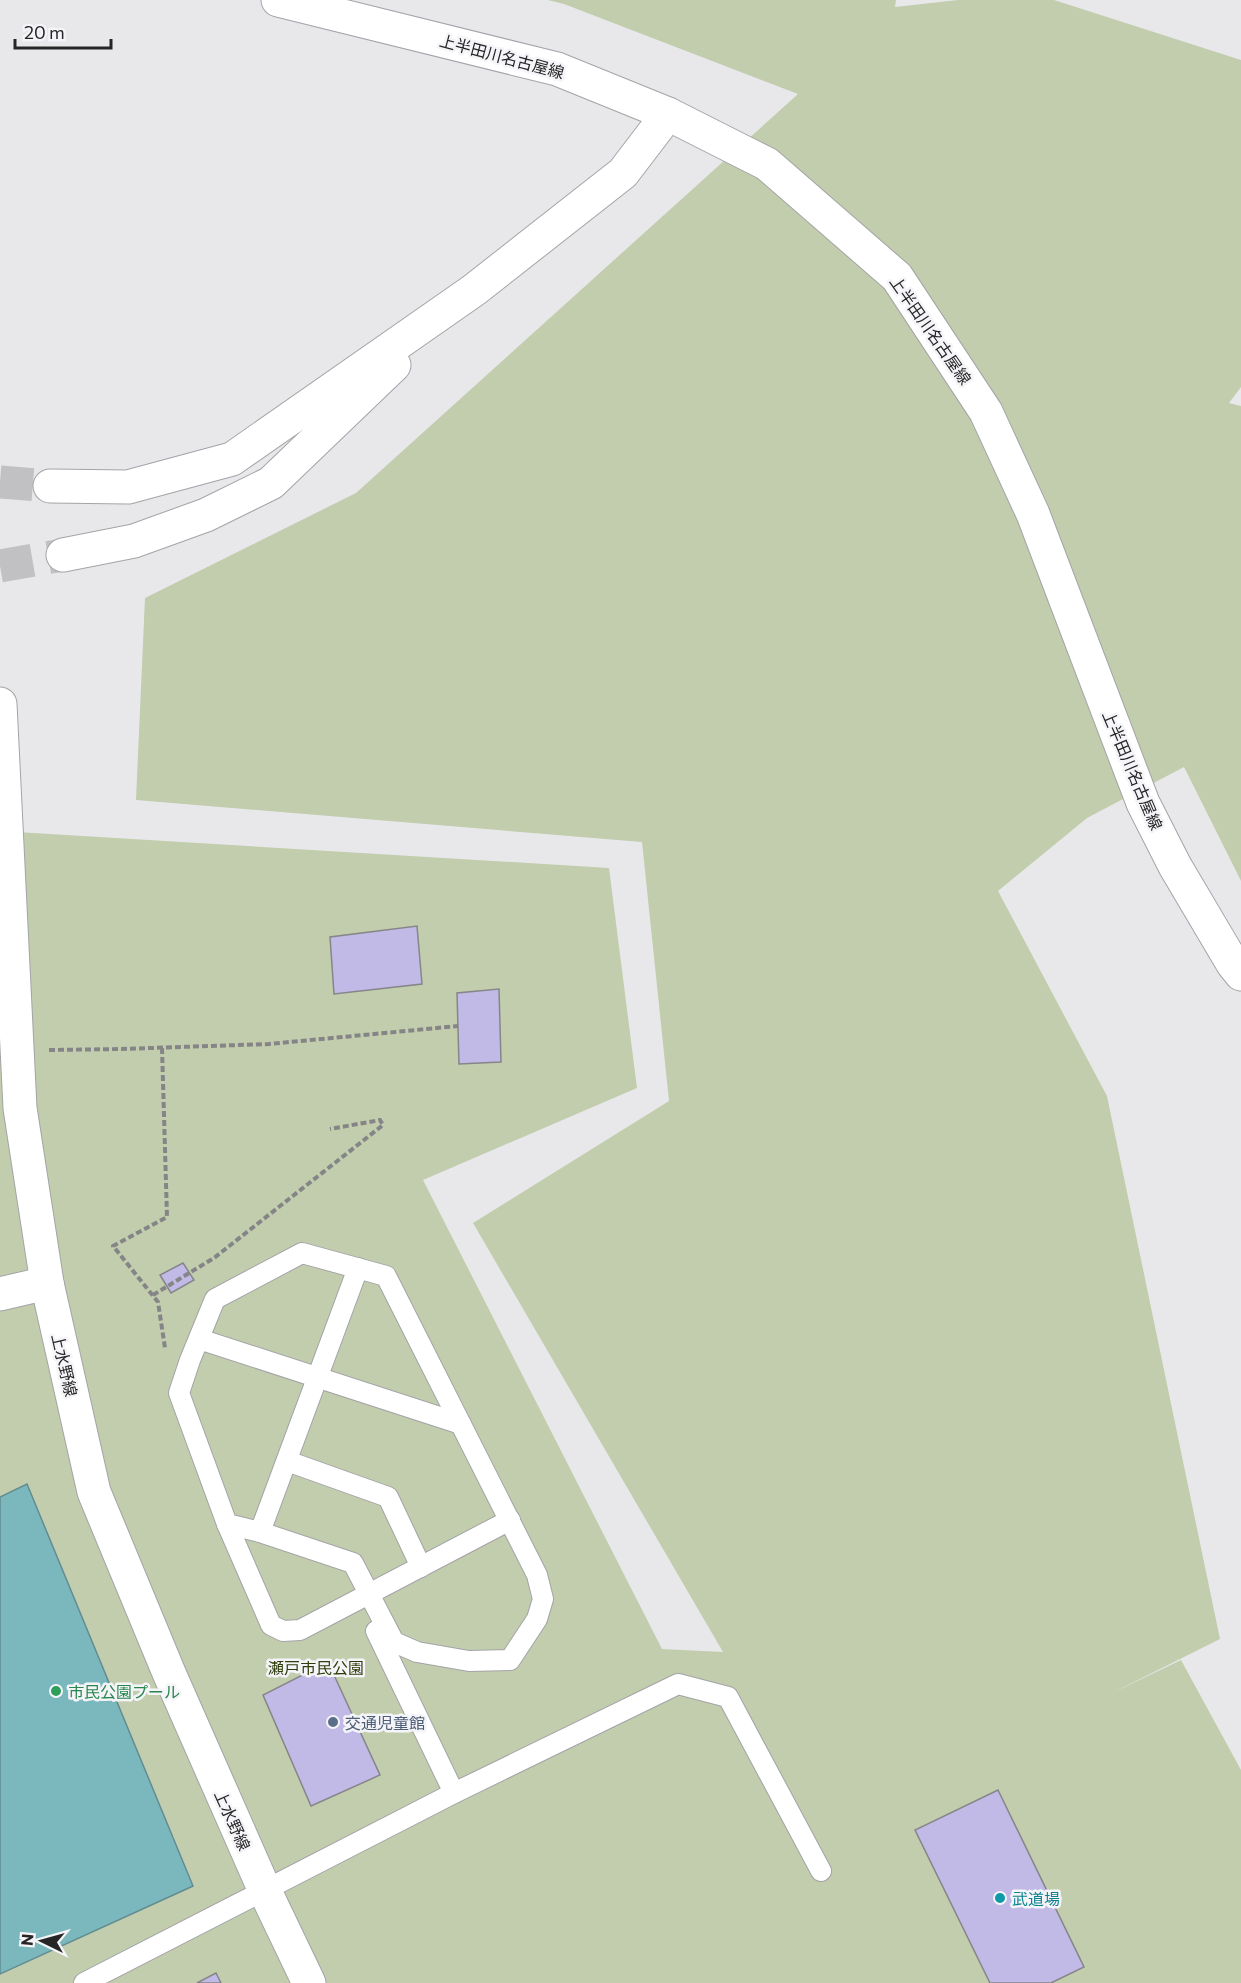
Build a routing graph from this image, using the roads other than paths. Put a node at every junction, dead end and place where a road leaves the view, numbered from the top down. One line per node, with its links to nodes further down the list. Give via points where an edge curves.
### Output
1 (278, 0): 2 (street, 上半田川名古屋線, via 557,69)
2 (668, 114): 3 (street, via 623,174); 7 (street, 上半田川名古屋線, via 767,164 897,277 986,412 1033,514 1143,803 1175,866)
3 (474, 290): 4 (street, via 232,459 128,487); 5 (street, via 271,483 206,515 134,541)
4 (50, 486)
5 (63, 555)
6 (0, 704): 9 (street, 上水野線, via 20,1108)
7 (1241, 974)
8 (358, 1268): 11 (lane, via 302,1253 215,1299); 12 (lane); 13 (lane, via 386,1276)
9 (47, 1283): 10 (street); 22 (street, 上水野線, via 94,1492)
10 (0, 1293)
11 (199, 1339): 12 (lane); 16 (lane, via 180,1393)
12 (317, 1377): 13 (lane); 14 (lane)
13 (461, 1424): 15 (lane)
14 (287, 1461): 17 (lane); 18 (lane, via 388,1497)
15 (510, 1520): 18 (lane); 19 (lane, via 537,1575 543,1599 537,1619 510,1660 469,1661 417,1652 394,1642)
16 (227, 1524): 17 (lane); 19 (lane, via 271,1625 283,1631 300,1630)
17 (260, 1532): 19 (lane, via 353,1563)
18 (421, 1566): 19 (lane)
19 (365, 1596): 20 (lane)
20 (454, 1793): 21 (lane, via 678,1684 728,1697); 22 (lane)
21 (821, 1871)
22 (265, 1891): 23 (lane); 24 (street, 上水野線)
23 (84, 1983)
24 (309, 1983)

